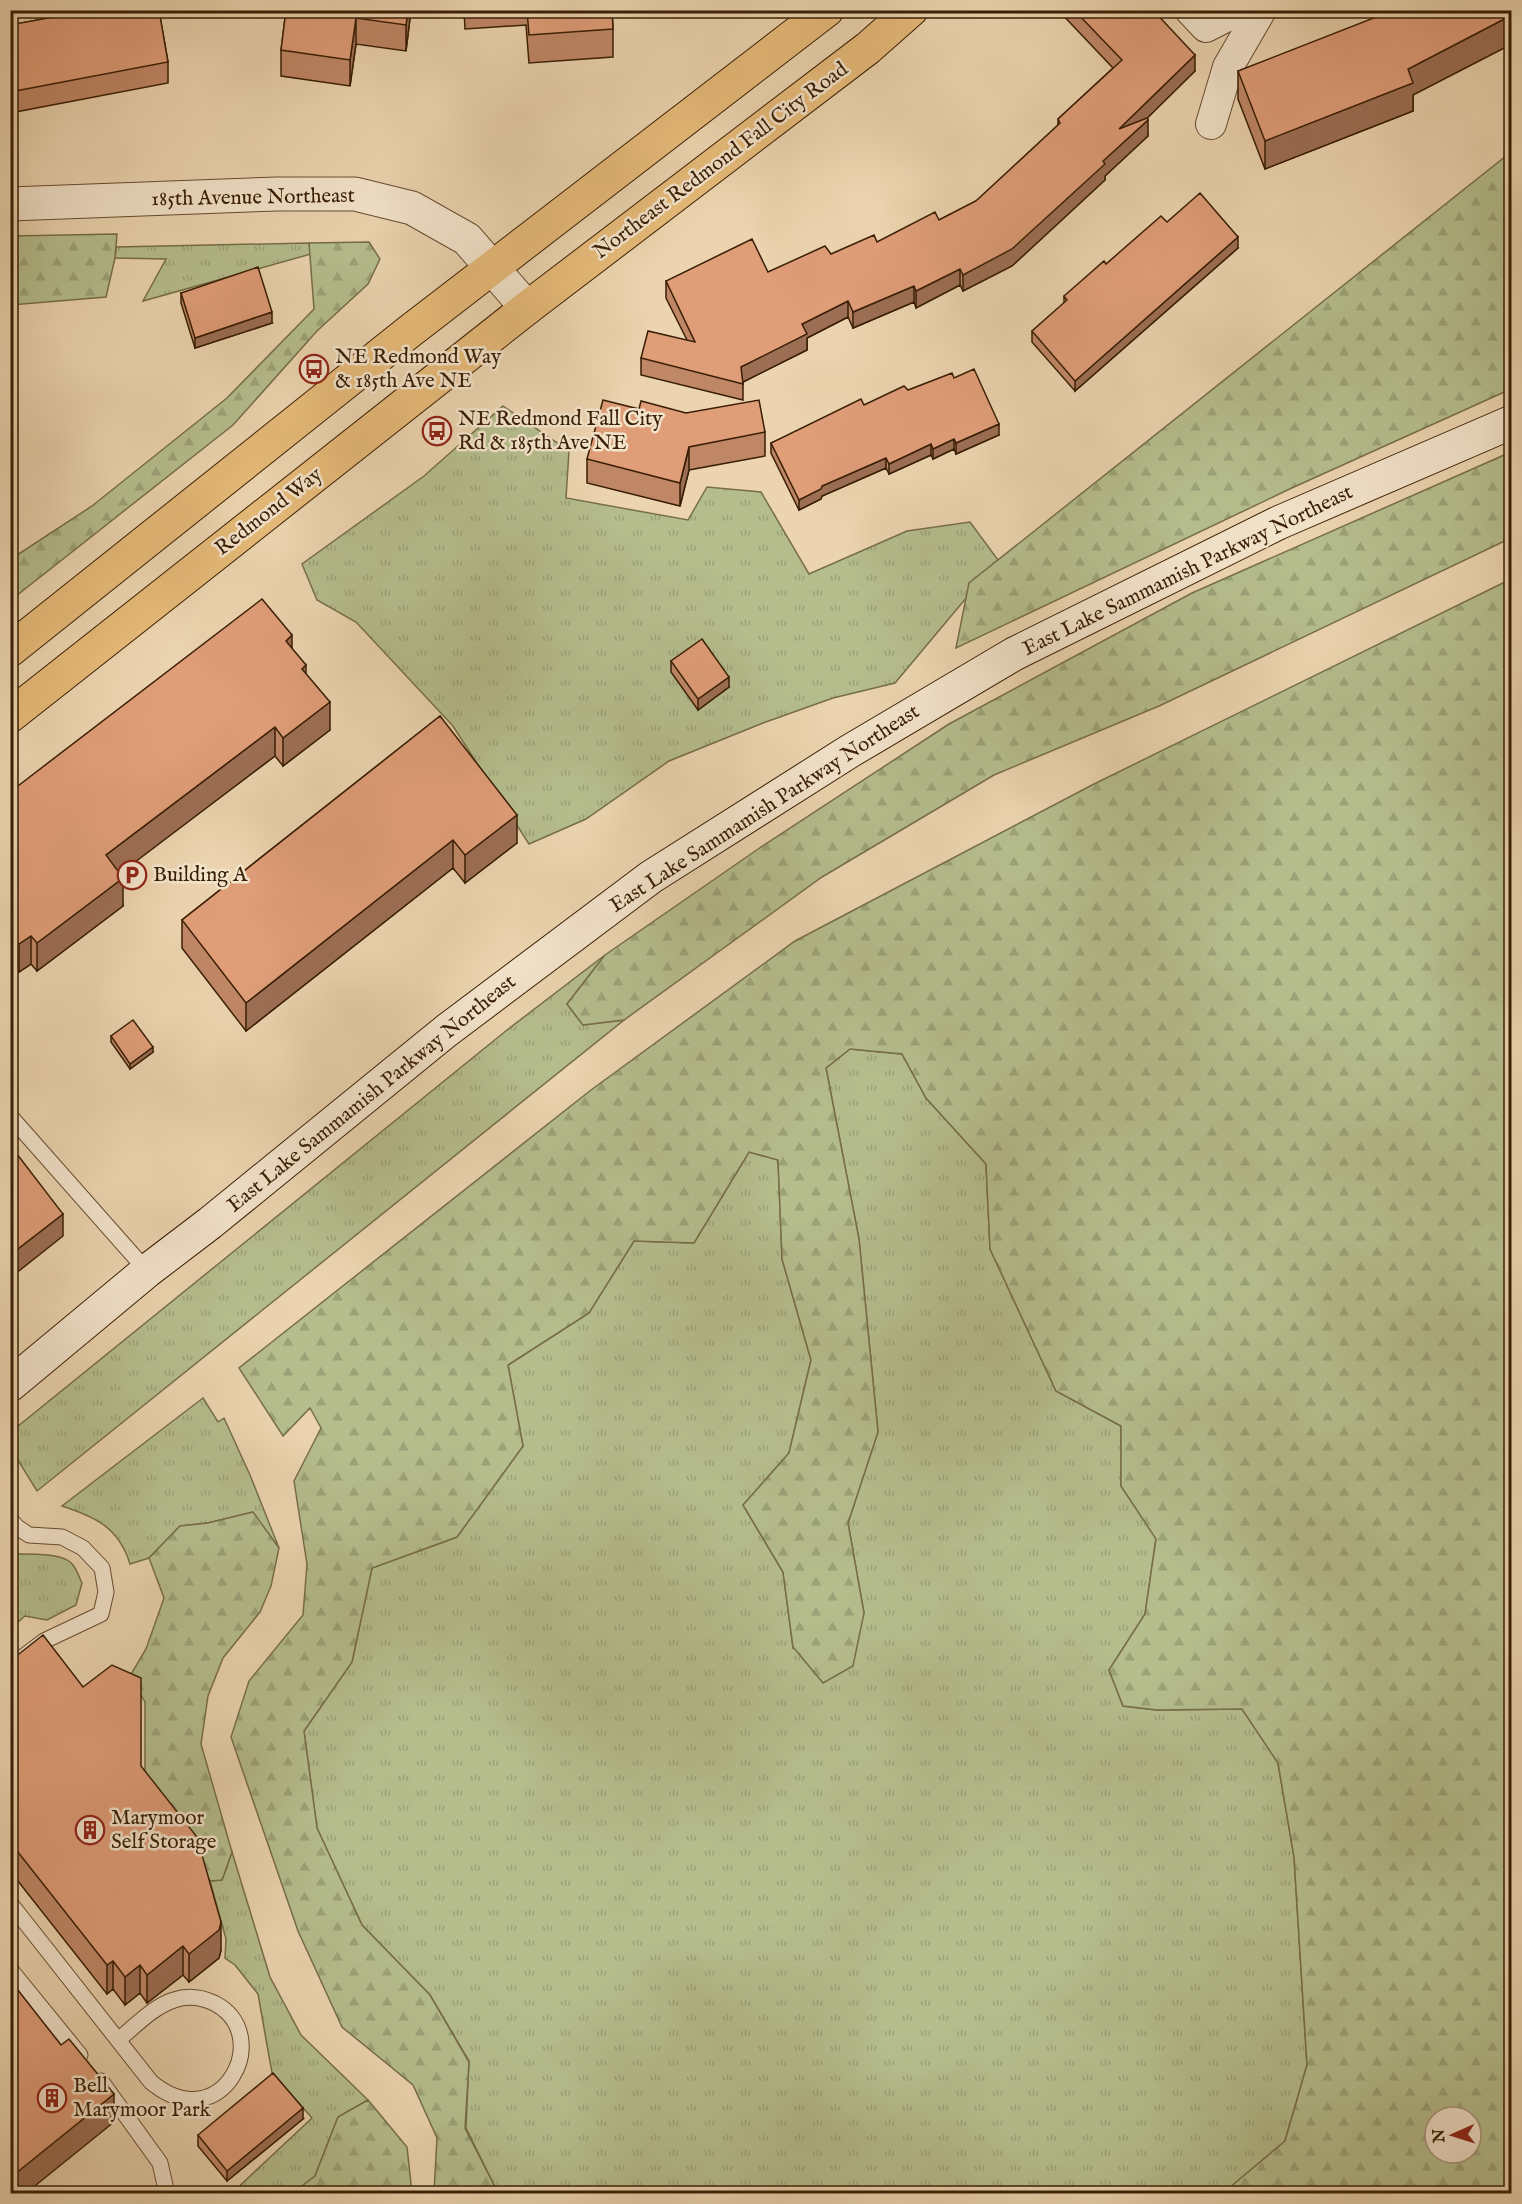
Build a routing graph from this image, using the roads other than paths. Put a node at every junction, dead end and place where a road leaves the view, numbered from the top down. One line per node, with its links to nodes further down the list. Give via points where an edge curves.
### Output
1 (827, 10): 8 (main road)
2 (911, 10): 9 (main road, Northeast Redmond Fall City Road, via 868,48)
3 (1190, 10): 4 (street, via 1206,27)
4 (1239, 10)
5 (1261, 10): 6 (street, via 1228,67)
6 (1211, 124)
7 (10, 204): 8 (main road, 185th Avenue Northeast, via 355,194 412,208 467,239)
8 (492, 266): 9 (main road, 185th Avenue Northeast); 11 (main road)
9 (527, 308): 12 (main road, Redmond Way)
10 (1512, 422): 14 (main road, East Lake Sammamish Parkway Northeast, via 1278,523 1014,654 850,751 651,877 446,1031)
11 (10, 650)
12 (10, 716)
13 (10, 1116): 14 (lane)
14 (147, 1271): 15 (main road, East Lake Sammamish Parkway Northeast)
15 (10, 1385)
16 (10, 1519): 17 (lane, via 30,1535 62,1537 83,1548 102,1568 106,1592 101,1614 44,1641)
17 (10, 1667)
18 (10, 1903): 20 (lane)
19 (10, 1969): 21 (lane, via 116,2098 160,2163)
20 (118, 2040): 20 (lane, via 151,2082 178,2099 212,2096 227,2085 242,2053 233,2019 205,1999 188,1997 158,2008)
21 (167, 2193)

